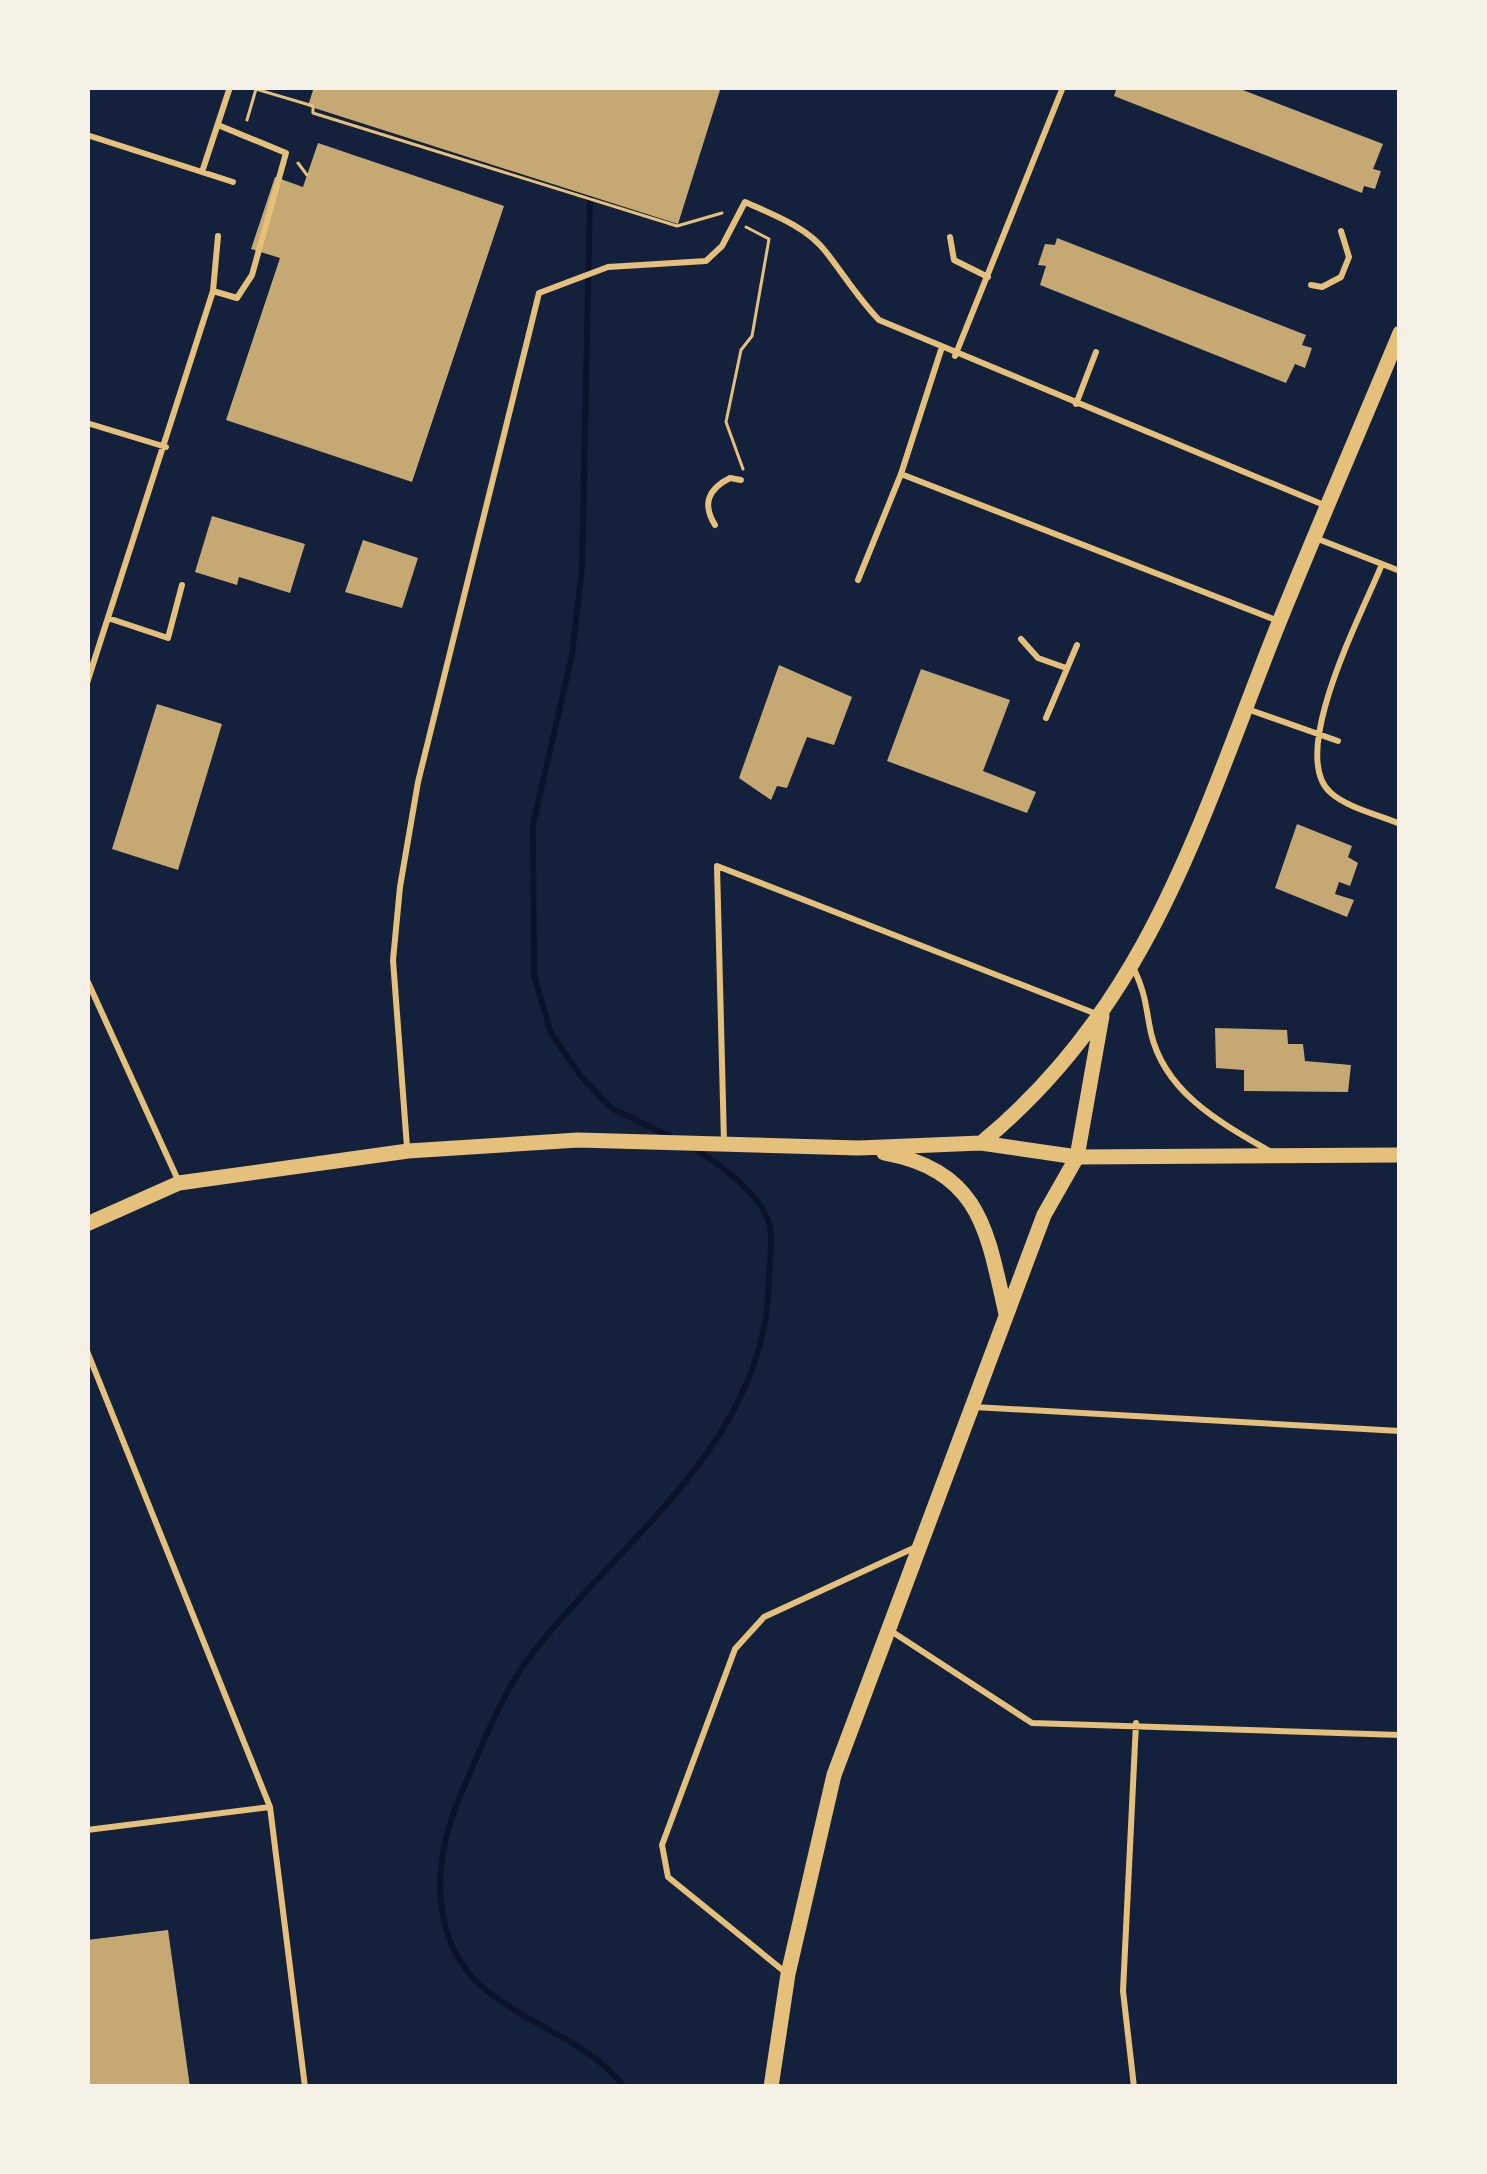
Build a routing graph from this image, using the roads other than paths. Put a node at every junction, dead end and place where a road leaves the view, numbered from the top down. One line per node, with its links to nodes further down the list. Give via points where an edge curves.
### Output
1 (230, 87): 3 (lane)
2 (1063, 87): 10 (lane)
3 (218, 125): 5 (lane); 12 (lane, via 286,153 253,275 237,298)
4 (87, 135): 5 (lane)
5 (202, 172): 6 (lane)
6 (233, 182)
7 (1341, 231): 11 (lane, via 1348,257 1341,277)
8 (218, 236): 12 (lane)
9 (950, 237): 10 (lane, via 954,260)
10 (988, 277): 16 (lane)
11 (1311, 285)
12 (213, 291): 19 (lane)
13 (1400, 333): 22 (street)
14 (941, 350): 16 (lane); 20 (lane); 46 (lane, via 879,320 824,249 745,202 706,261 608,267 539,293 418,782 400,887 392,960)
15 (1096, 352): 17 (lane)
16 (955, 356): 17 (lane)
17 (1076, 404): 22 (lane)
18 (87, 423): 19 (lane)
19 (166, 447): 29 (lane)
20 (902, 474): 27 (lane); 30 (lane)
21 (745, 482): 23 (lane, via 730,478 709,496)
22 (1328, 506): 24 (street)
23 (716, 525)
24 (1314, 538): 25 (lane); 30 (street)
25 (1382, 564): 26 (lane); 37 (lane)
26 (1400, 571)
27 (858, 580)
28 (182, 585): 29 (lane, via 168,638)
29 (108, 618): 34 (lane)
30 (1280, 621): 35 (street)
31 (1021, 639): 33 (lane, via 1038,658)
32 (1077, 645): 33 (lane)
33 (1067, 668): 36 (lane)
34 (87, 683)
35 (1247, 709): 37 (lane); 40 (street, via 1185,872)
36 (1046, 718)
37 (1314, 735): 38 (lane); 39 (lane, via 1330,793)
38 (1338, 741)
39 (1400, 824)
40 (1134, 969): 42 (street); 47 (lane, via 1169,1074 1205,1112)
41 (87, 980): 50 (lane)
42 (1102, 1016): 43 (lane, via 717,866); 44 (street, via 1033,1100); 49 (street)
43 (724, 1142): 45 (street); 46 (street)
44 (981, 1143): 45 (street); 49 (street)
45 (859, 1148): 52 (street, via 915,1159 960,1187 979,1209)
46 (408, 1150): 50 (street)
47 (1274, 1154): 48 (street); 49 (street)
48 (1400, 1155)
49 (1077, 1157): 52 (street, via 1044,1215)
50 (179, 1183): 51 (street)
51 (87, 1224)
52 (1007, 1317): 54 (street)
53 (87, 1351): 60 (lane)
54 (974, 1407): 55 (lane); 56 (street)
55 (1400, 1431)
56 (926, 1542): 57 (street); 62 (lane, via 764,1617 735,1649 662,1845 668,1877)
57 (887, 1629): 58 (lane, via 1032,1723); 62 (street, via 834,1775)
58 (1136, 1723): 59 (lane); 65 (lane, via 1123,1991)
59 (1400, 1736)
60 (270, 1807): 61 (lane); 63 (lane)
61 (87, 1830)
62 (788, 1974): 64 (street)
63 (305, 2087)
64 (771, 2087)
65 (1134, 2087)

